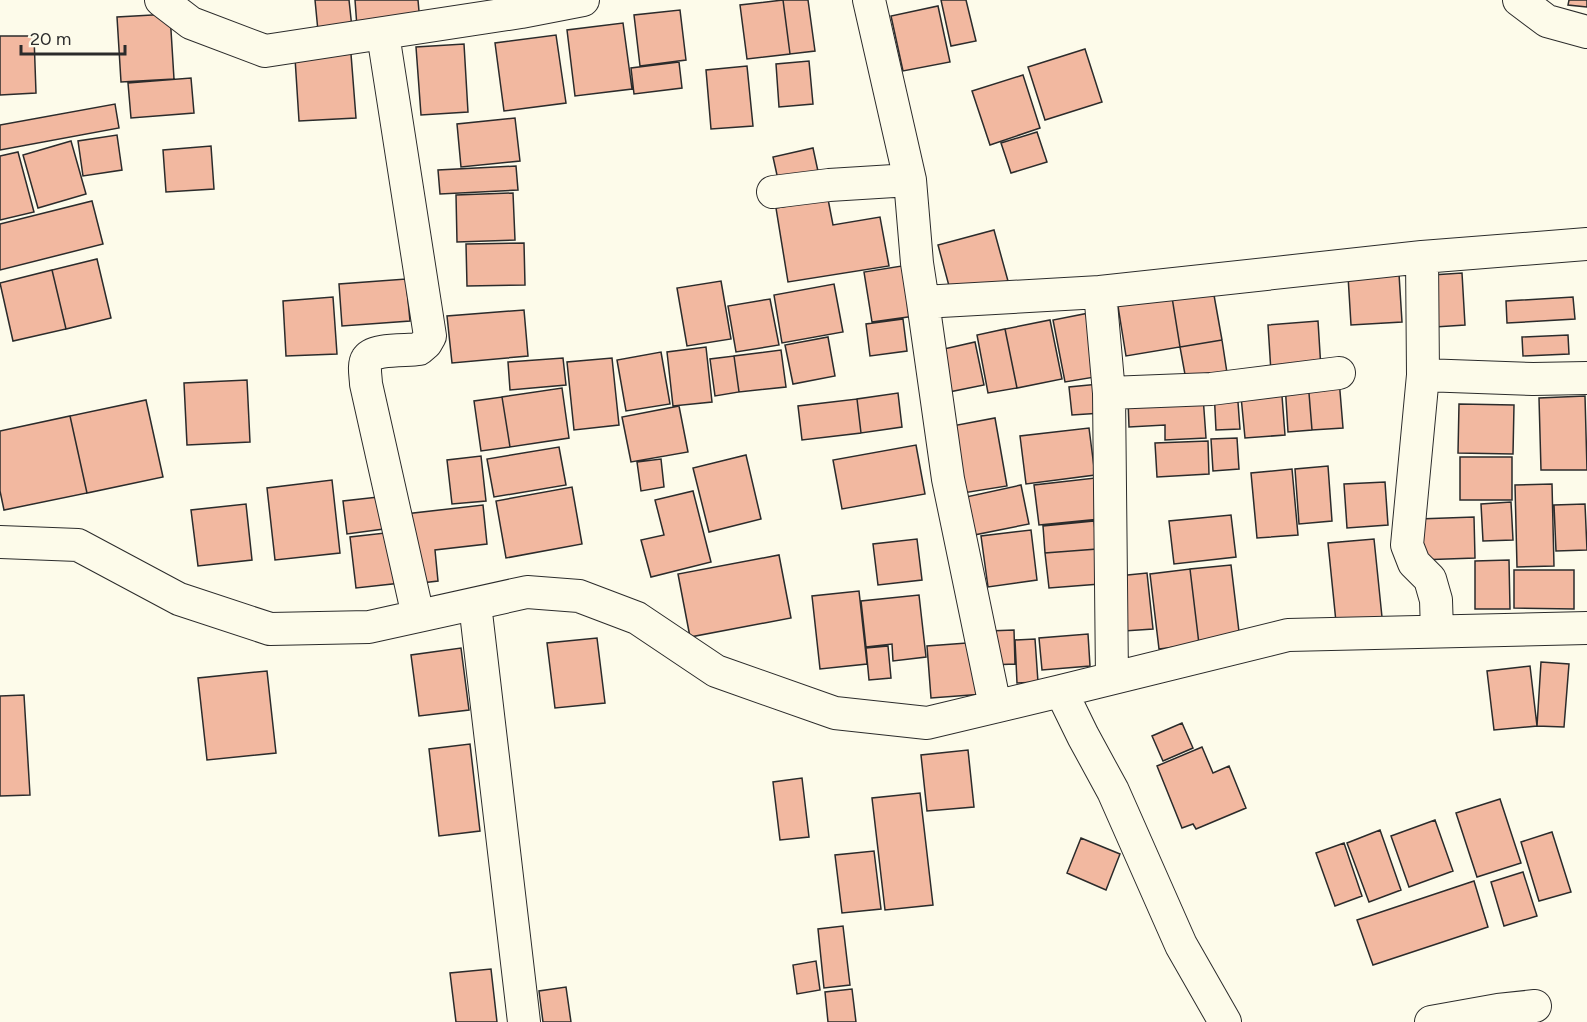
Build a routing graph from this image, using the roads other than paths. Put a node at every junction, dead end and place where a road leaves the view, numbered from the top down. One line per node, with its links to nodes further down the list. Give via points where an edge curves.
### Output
1 (161, 0): 7 (street, via 191,23 265,51)
2 (584, 0): 5 (street, via 521,12)
3 (869, 0): 8 (street)
4 (1519, 0): 6 (street, via 1547,21)
5 (423, 14): 7 (street)
6 (1587, 32)
7 (382, 34): 20 (street, via 430,336 419,350 380,351 371,355 366,363 366,384)
8 (910, 180): 9 (street, via 829,184); 13 (street)
9 (773, 192)
10 (1587, 244): 11 (street)
11 (1422, 257): 12 (street); 15 (street)
12 (1100, 292): 13 (street); 17 (street)
13 (923, 302): 25 (street, via 948,479)
14 (1339, 373): 17 (street, via 1211,389)
15 (1423, 375): 16 (street); 22 (street, via 1407,545 1414,563 1430,579 1436,600)
16 (1587, 378)
17 (1109, 393): 23 (street)
18 (0, 542): 20 (street, via 78,545 179,599 270,629 369,627)
19 (475, 604): 20 (street); 25 (street, via 527,592 579,596 637,618 716,671 835,713 927,723); 27 (street)
20 (418, 616)
21 (1587, 628): 22 (street)
22 (1437, 631): 23 (street, via 1288,635)
23 (1112, 678): 24 (street)
24 (1061, 691): 25 (street); 28 (street, via 1113,790 1181,945)
25 (995, 706)
26 (1535, 1006): 29 (street)
27 (524, 1022)
28 (1225, 1022)
29 (1431, 1022)

